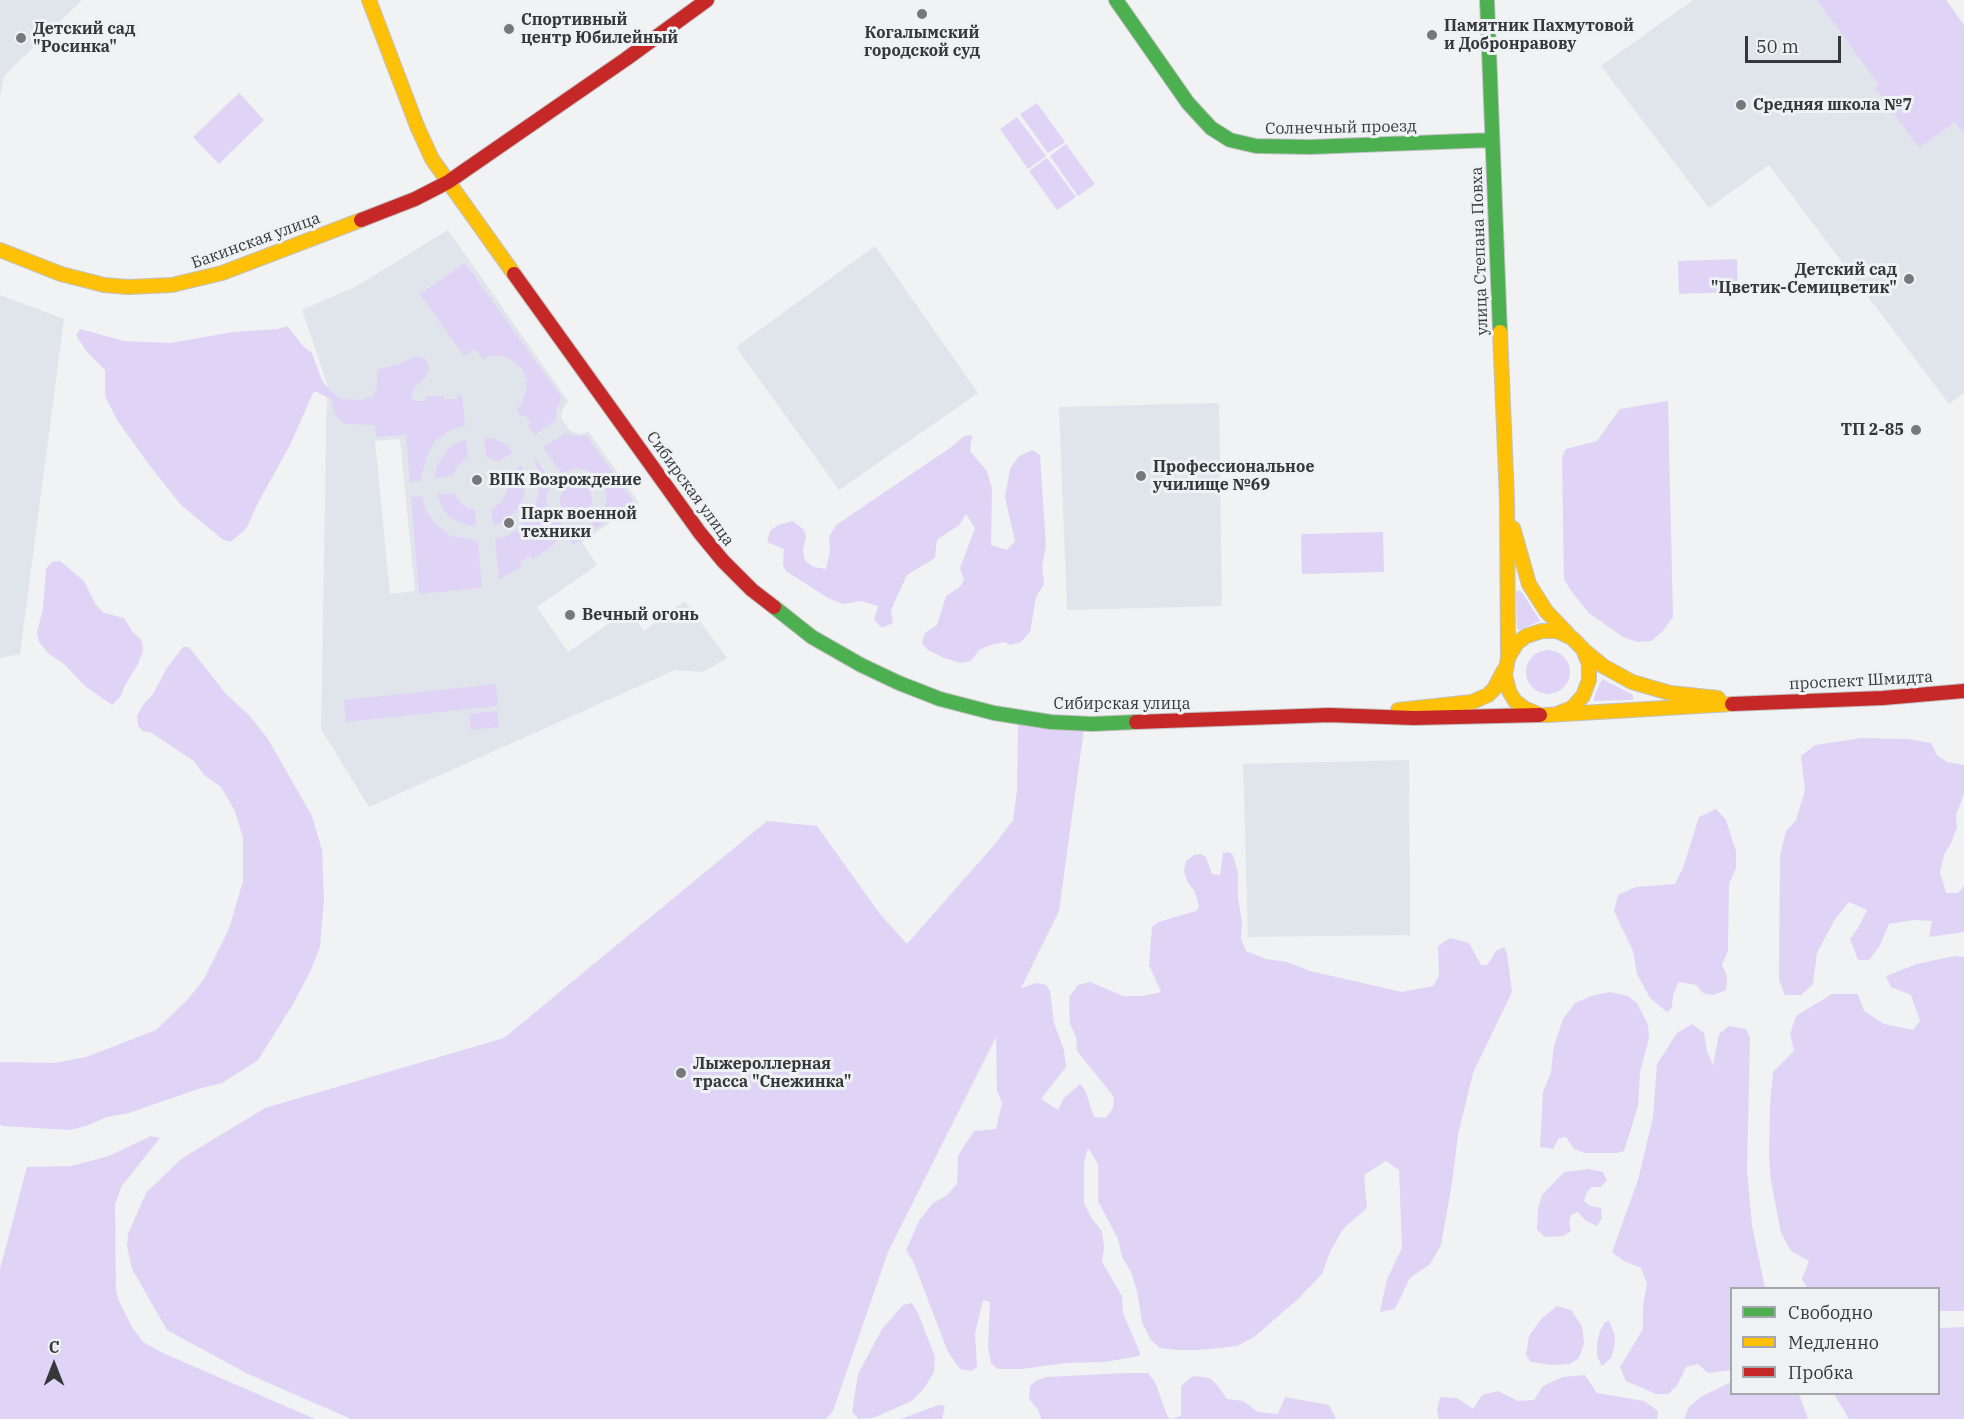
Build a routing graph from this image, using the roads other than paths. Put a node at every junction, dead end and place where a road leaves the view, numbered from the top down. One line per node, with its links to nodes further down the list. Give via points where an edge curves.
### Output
1 (369, 0): 6 (street, Сибирская улица, via 417,126)
2 (706, 0): 6 (street, Бакинская улица)
3 (1116, 0): 5 (street, Солнечный проезд, via 1188,103 1211,128 1230,140 1256,146 1310,147)
4 (1487, 0): 5 (street, улица Степана Повха)
5 (1492, 140): 8 (street, улица Степана Повха)
6 (448, 182): 7 (street, Бакинская улица, via 415,199 222,273 172,285 104,285 61,274); 14 (street, Сибирская улица, via 700,533 752,590 812,637 861,665 930,695 1020,718 1092,724)
7 (0, 250)
8 (1507, 500): 9 (street, улица Степана Повха, via 1529,584 1546,611); 10 (street, улица Степана Повха)
9 (1575, 641): 10 (street, via 1557,631 1537,632 1517,643); 12 (street, проспект Шмидта, via 1610,670 1648,688); 13 (street, via 1586,653 1588,686 1576,704)
10 (1507, 660): 14 (street, Сибирская улица, via 1494,689 1472,702); 15 (street, via 1506,680 1512,696 1524,708)
11 (1964, 691): 12 (street, проспект Шмидта)
12 (1758, 702): 13 (street, проспект Шмидта)
13 (1557, 714): 15 (street)
14 (1351, 715): 15 (street, Сибирская улица)
15 (1540, 715)

